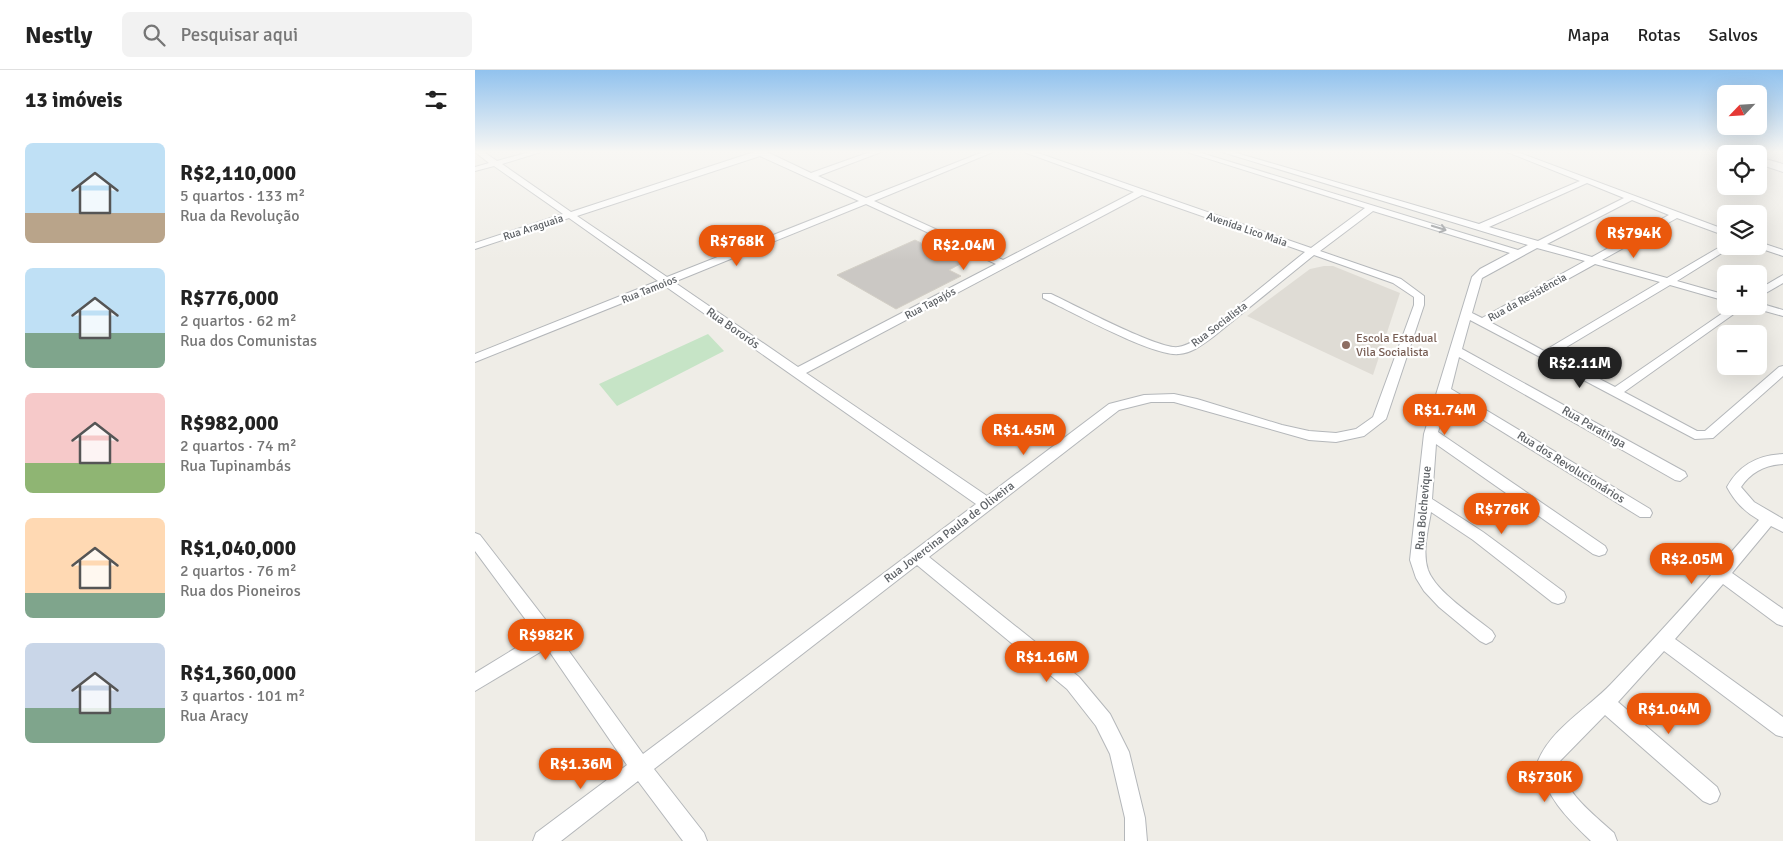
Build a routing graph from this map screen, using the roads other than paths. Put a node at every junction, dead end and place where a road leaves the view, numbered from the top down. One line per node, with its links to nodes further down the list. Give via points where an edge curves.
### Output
1 (531, 188): 18 (street, Rua Bororós)
2 (651, 188): 18 (street, Rua Araguaia)
3 (837, 188): 12 (street)
4 (899, 188): 12 (street, Rua Tamoios)
5 (1130, 188): 10 (street, Avenida Lico Maia)
6 (1310, 188): 14 (street)
7 (1347, 188): 13 (street)
8 (1570, 188): 20 (street)
9 (1608, 188): 11 (street)
10 (1141, 192): 26 (street, Avenida Lico Maia); 31 (street, Rua Tapajós)
11 (1631, 197): 17 (street); 23 (street, Rua Bolchevique)
12 (866, 201): 31 (street); 33 (street, Rua Tamoios)
13 (1400, 204): 15 (street); 16 (street, via 1398,209)
14 (1372, 207): 16 (street); 26 (street, Rua Socialista)
15 (1425, 211): 19 (street, via 1416,214); 20 (street)
16 (1388, 212): 19 (street)
17 (1677, 214): 21 (street); 30 (street, Rua da Resistência)
18 (570, 215): 24 (street, Rua Araguaia); 33 (street, Rua Bororós)
19 (1413, 220): 22 (street, one-way to 22)
20 (1481, 227): 22 (street, via 1483,235); 23 (street)
21 (1717, 230)
22 (1470, 238): 27 (street)
23 (1537, 244): 27 (street, Rua Bolchevique); 30 (street)
24 (475, 246)
25 (1767, 248): 29 (street)
26 (1314, 252): 35 (street, Avenida Lico Maia); 37 (street, Rua Socialista, via 1209,335 1192,347 1178,351 1165,350 1142,341)
27 (1519, 253): 41 (street, Rua Bolchevique, via 1484,270 1477,277)
28 (1717, 253): 34 (street)
29 (1783, 254)
30 (1594, 261): 34 (street); 43 (street, Rua da Resistência)
31 (1004, 264): 48 (street, Rua Tapajós)
32 (1783, 278): 36 (street)
33 (667, 282): 46 (street, Rua Tamoios); 48 (street, Rua Bororós)
34 (1668, 282): 38 (street); 45 (street)
35 (1409, 288): 55 (street, Rua Jovercina Paula de Oliveira, via 1419,296 1419,305 1379,419 1371,428 1335,439 1310,437 1191,401 1173,398 1133,401 1114,407 1099,417)
36 (1767, 289)
37 (1047, 296)
38 (1717, 296)
39 (1767, 309): 40 (street)
40 (1783, 313)
41 (1466, 314): 43 (street); 44 (street, Rua Bolchevique)
42 (1727, 315): 50 (street)
43 (1482, 322): 45 (street)
44 (1455, 350): 49 (street, Rua Bolchevique); 53 (street, Rua Paratinga)
45 (1545, 355): 50 (street)
46 (475, 358)
47 (1783, 370): 50 (street, via 1703,436 1695,435)
48 (798, 372): 55 (street, Rua Bororós)
49 (1444, 390): 51 (street, Rua Bolchevique); 56 (street, Rua dos Revolucionários)
50 (1615, 393)
51 (1431, 434): 54 (street, Rua Bolchevique); 59 (street)
52 (1783, 459): 57 (street, via 1756,464 1734,487 1740,499)
53 (1680, 476)
54 (1425, 501): 62 (street); 64 (street, Rua Bolchevique, via 1419,545 1423,576)
55 (986, 503): 60 (street, Rua Jovercina Paula de Oliveira)
56 (1645, 513)
57 (1776, 522): 61 (street)
58 (476, 541): 65 (street)
59 (1599, 550)
60 (917, 556): 71 (street, Rua Jovercina Paula de Oliveira); 75 (street, via 1073,683 1103,720 1119,752 1135,818)
61 (1723, 575): 63 (street); 66 (street)
62 (1558, 596)
63 (1783, 619)
64 (1486, 636)
65 (549, 637): 67 (street); 71 (street)
66 (1663, 640): 68 (street); 69 (street)
67 (475, 683)
68 (1605, 703): 70 (street); 72 (street)
69 (1783, 728)
70 (1556, 749): 76 (street, via 1548,761 1556,788)
71 (640, 767): 73 (street, Rua Jovercina Paula de Oliveira); 74 (street)
72 (1710, 794)
73 (544, 841)
74 (696, 841)
75 (1136, 841)
76 (1606, 841)

